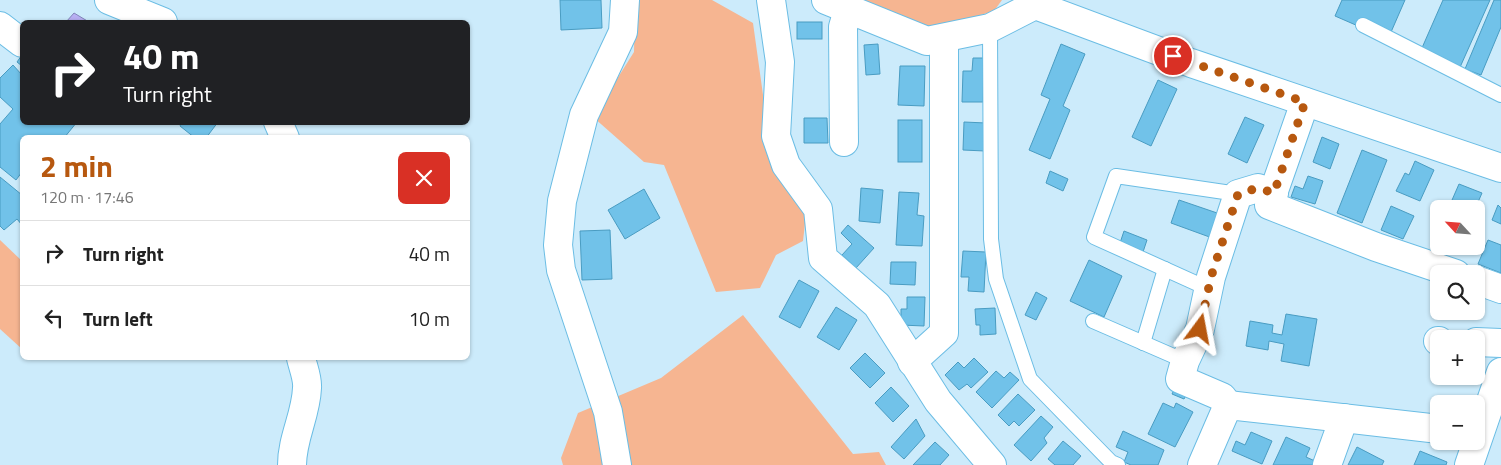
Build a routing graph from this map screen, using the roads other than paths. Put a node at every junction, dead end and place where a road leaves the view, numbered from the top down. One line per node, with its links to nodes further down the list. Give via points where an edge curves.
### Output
1 (109, 0): 5 (street)
2 (625, 0): 36 (street, via 623,32 584,115 562,201 558,245 561,270 608,412)
3 (771, 0): 28 (street, via 780,62 776,136 786,165 818,209 823,258 877,305)
4 (837, 5): 9 (street, via 927,40); 13 (street, via 843,27)
5 (158, 20)
6 (1363, 24): 11 (lane)
7 (0, 26): 10 (street)
8 (990, 28): 9 (street); 12 (street, via 1035,5); 38 (lane, via 991,239 996,279 1030,380 1111,462)
9 (944, 38): 28 (street, via 944,334)
10 (20, 41)
11 (1501, 95)
12 (1305, 102): 14 (street); 15 (street)
13 (844, 142)
14 (1501, 168)
15 (1274, 193): 16 (street, via 1258,188); 17 (street, via 1269,205)
16 (1238, 194): 18 (lane, via 1116,176 1094,237); 21 (street)
17 (1430, 265)
18 (1165, 269): 21 (lane); 24 (lane)
19 (1485, 283): 20 (street)
20 (1501, 288)
21 (1209, 289): 27 (street, via 1200,329)
22 (1093, 321): 24 (lane)
23 (1485, 342): 25 (street)
24 (1143, 343): 27 (lane)
25 (1501, 343)
26 (302, 360): 35 (street, via 308,386)
27 (1185, 361): 30 (street, via 1180,379 1222,397)
28 (912, 362): 37 (street, via 938,401)
29 (1501, 372): 31 (street)
30 (1228, 405): 32 (street); 39 (street)
31 (1485, 414)
32 (1344, 418): 33 (street); 40 (street)
33 (1430, 428)
34 (1473, 450): 41 (street)
35 (292, 465)
36 (617, 465)
37 (992, 465)
38 (1118, 465)
39 (1202, 465)
40 (1327, 465)
41 (1469, 465)

